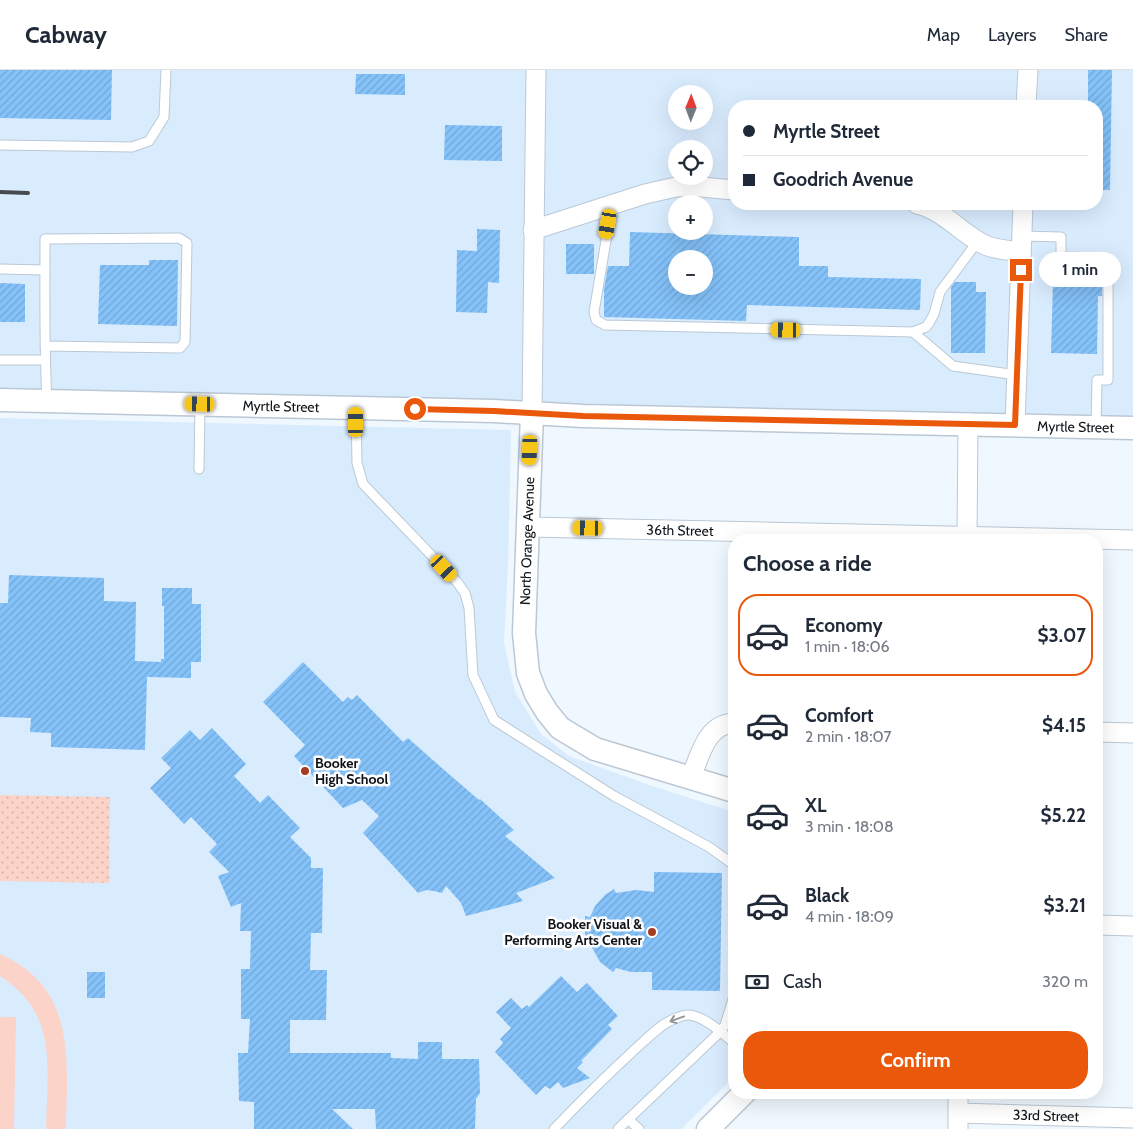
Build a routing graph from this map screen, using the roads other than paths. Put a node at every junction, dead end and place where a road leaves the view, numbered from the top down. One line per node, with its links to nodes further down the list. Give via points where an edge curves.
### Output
1 (166, 70): 5 (lane, via 164,117 149,141 132,147)
2 (536, 70): 10 (street, North Orange Avenue)
3 (1028, 70): 4 (street)
4 (1026, 100)
5 (0, 145)
6 (728, 189): 7 (street, via 676,187)
7 (612, 205): 10 (street); 15 (lane, via 595,302 595,317 600,324)
8 (932, 210): 11 (street)
9 (1023, 210): 12 (street)
10 (533, 230): 24 (street, North Orange Avenue)
11 (979, 241): 12 (street, via 990,246); 15 (lane, via 940,292 930,323)
12 (1022, 244): 19 (street); 27 (lane, via 1061,237 1061,257 1108,258 1108,380 1097,380)
13 (0, 269): 14 (lane)
14 (45, 270): 16 (lane); 16 (lane, via 45,239 179,238 187,243 185,342 180,348)
15 (913, 332): 19 (lane, via 953,366)
16 (45, 346): 18 (lane)
17 (0, 360): 18 (lane)
18 (45, 360): 21 (lane)
19 (1017, 375): 26 (street)
20 (0, 400): 21 (street, Myrtle Street)
21 (47, 401): 22 (street, Myrtle Street)
22 (200, 404): 23 (street, Myrtle Street); 29 (lane)
23 (356, 408): 24 (street, Myrtle Street); 40 (lane, via 356,463 363,484 465,593 469,608 473,676 494,720 614,796)
24 (532, 413): 25 (street, Myrtle Street); 30 (street, North Orange Avenue)
25 (968, 423): 26 (street, Myrtle Street); 32 (street)
26 (1015, 425): 27 (street, Myrtle Street)
27 (1096, 427): 28 (street, Myrtle Street)
28 (1133, 428)
29 (199, 469)
30 (528, 527): 31 (street, 36th Street); 38 (street, North Orange Avenue, via 525,653 536,694 560,728 595,749)
31 (807, 534)
32 (967, 534)
33 (1103, 540): 34 (street, 36th Street)
34 (1133, 540)
35 (728, 723): 38 (street, via 716,728 706,740)
36 (1103, 732): 37 (street)
37 (1133, 732)
38 (691, 777): 39 (street, North Orange Avenue)
39 (728, 789)
40 (728, 861)
41 (1103, 925): 42 (street)
42 (1133, 926)
43 (728, 1015): 44 (lane)
44 (721, 1031): 45 (lane); 49 (lane); 51 (lane, one-way to 51, via 689,1015 663,1025 593,1088)
45 (728, 1037)
46 (738, 1099): 54 (street)
47 (958, 1099): 50 (street)
48 (1133, 1118): 50 (street, 33rd Street)
49 (628, 1119): 52 (lane); 53 (lane)
50 (958, 1121)
51 (554, 1129)
52 (618, 1129)
53 (639, 1129)
54 (708, 1129)

